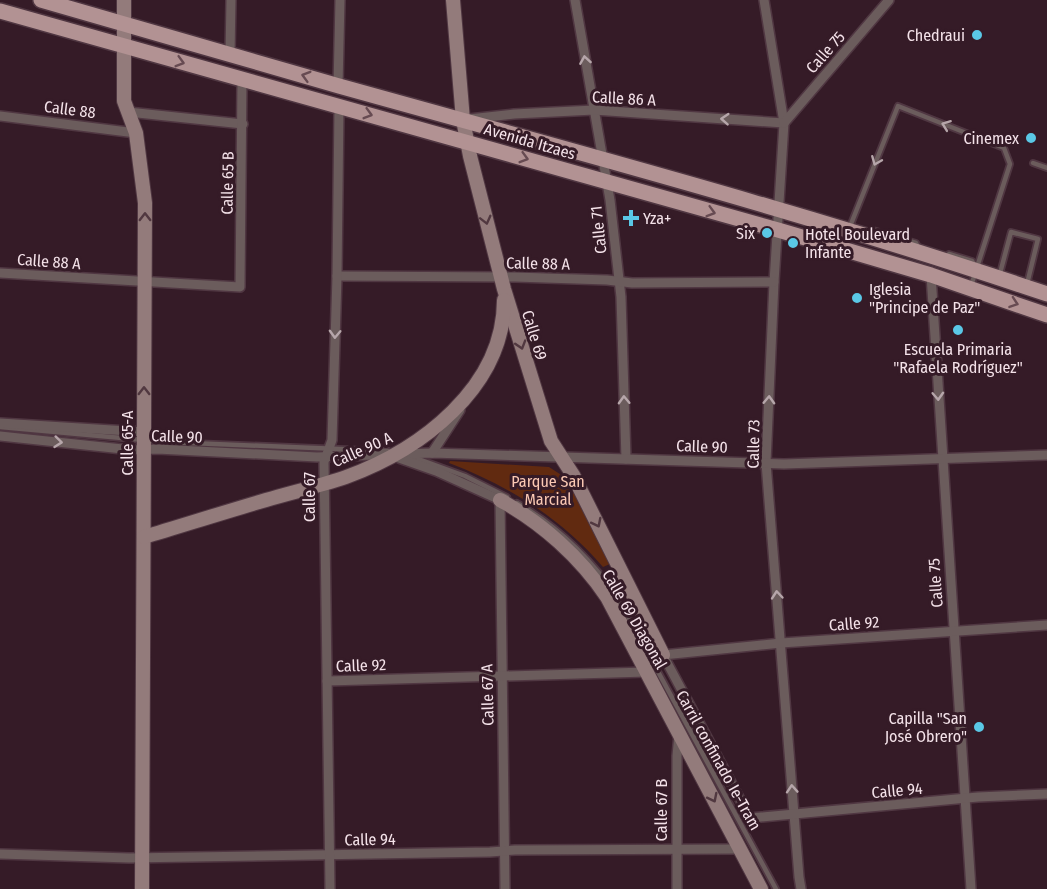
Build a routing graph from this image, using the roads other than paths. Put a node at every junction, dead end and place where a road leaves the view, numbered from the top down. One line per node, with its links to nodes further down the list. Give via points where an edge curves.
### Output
1 (41, 0): 10 (main road, Avenida Itzaes)
2 (124, 0): 10 (main road, Calle 65-A)
3 (231, 0): 12 (street)
4 (340, 0): 14 (street)
5 (453, 0): 19 (main road, Calle 69)
6 (575, 0): 16 (street, Calle 71, one-way to 6)
7 (764, 0): 20 (street, Calle 73)
8 (889, 0): 20 (street, Calle 75)
9 (0, 11): 11 (main road, Avenida Itzaes)
10 (123, 23): 11 (main road, Calle 65-A); 12 (main road, Avenida Itzaes)
11 (124, 45): 13 (main road, Avenida Itzaes, one-way to 13); 17 (main road, Calle 65-A, via 124,100)
12 (230, 54): 14 (main road, Avenida Itzaes, one-way to 12)
13 (242, 80): 15 (main road, Avenida Itzaes); 21 (street, Calle 65 B)
14 (338, 86): 19 (main road, Avenida Itzaes)
15 (339, 106): 23 (main road, Avenida Itzaes, one-way to 23); 35 (street, Calle 67)
16 (594, 110): 19 (street, Calle 86 A); 20 (street, Calle 86 A, one-way to 16); 24 (street, Calle 71)
17 (128, 112): 21 (street); 22 (main road, Calle 65-A)
18 (0, 116): 22 (street, Calle 88)
19 (463, 120): 23 (main road, Calle 69); 24 (main road, Avenida Itzaes)
20 (784, 123): 28 (street, Calle 73)
21 (243, 124): 42 (street, Calle 65 B)
22 (136, 133): 38 (main road, Calle 65-A, one-way to 22, via 145,203)
23 (467, 142): 27 (main road, Avenida Itzaes, one-way to 27); 40 (main road, Calle 69, one-way to 40)
24 (603, 159): 27 (street, Calle 71); 28 (main road, Avenida Itzaes)
25 (1033, 163): 26 (lane)
26 (1047, 168)
27 (608, 182): 29 (main road, Avenida Itzaes, one-way to 29); 37 (street, Calle 71)
28 (778, 211): 29 (street, Calle 73); 30 (main road, Avenida Itzaes)
29 (778, 230): 34 (main road, Avenida Itzaes); 39 (street, Calle 73)
30 (848, 231): 32 (main road, Avenida Itzaes); 32 (lane, one-way to 30, via 1010,164 1004,148 898,106)
31 (944, 253): 32 (lane, via 972,261)
32 (976, 269): 36 (main road, Avenida Itzaes); 43 (lane)
33 (0, 273): 38 (street, Calle 88 A)
34 (931, 275): 43 (main road, Avenida Itzaes); 56 (street, Calle 75, one-way to 56)
35 (337, 276): 40 (street, Calle 88 A); 54 (street, Calle 67, one-way to 54, via 332,440)
36 (999, 277): 41 (main road, Avenida Itzaes); 41 (lane, via 1011,232 1038,239)
37 (619, 281): 39 (street, Calle 88 A); 40 (street, Calle 88 A); 57 (street, Calle 71, one-way to 37)
38 (145, 282): 42 (street, Calle 88 A); 50 (main road, Calle 65-A, one-way to 38)
39 (774, 282): 58 (street, Calle 73, one-way to 39)
40 (502, 283): 46 (main road, Calle 90 A, via 502,318 496,342); 55 (main road, Calle 69, one-way to 55, via 551,441)
41 (1026, 286): 44 (main road, Avenida Itzaes)
42 (240, 287)
43 (970, 287): 45 (main road, Avenida Itzaes, one-way to 45)
44 (1046, 291)
45 (1047, 315)
46 (477, 382): 51 (street); 52 (main road, Calle 90 A, via 430,433)
47 (0, 423): 50 (street, Calle 90)
48 (0, 427): 50 (lane)
49 (0, 436): 50 (street, Calle 90, one-way to 50)
50 (144, 441): 54 (street, Calle 90); 54 (lane); 61 (main road, Calle 65-A)
51 (432, 453): 52 (street, Calle 90); 55 (street, Calle 90)
52 (398, 454): 54 (street, Calle 90); 59 (main road, Calle 90 A); 60 (street, Calle 69 Diagonal); 84 (lane, Carril confinado Ie-Tram, via 425,460 496,490 552,525 590,561 628,615)
53 (1047, 455): 56 (street, Calle 90)
54 (324, 456): 59 (street, Calle 67)
55 (562, 457): 57 (street, Calle 90); 65 (main road, Calle 69, one-way to 65)
56 (941, 458): 58 (street, Calle 90); 63 (street, Calle 75)
57 (626, 459): 58 (street, Calle 90)
58 (766, 463): 64 (street, Calle 73, one-way to 58)
59 (324, 483): 61 (main road, Calle 90 A); 68 (street, Calle 67)
60 (500, 500): 66 (main road, Calle 69 Diagonal, via 556,539 587,570 607,597); 67 (street, Calle 67 A)
61 (144, 537): 78 (main road, Calle 65-A)
62 (1047, 625): 63 (street, Calle 92)
63 (953, 630): 64 (street, Calle 92); 71 (street, Calle 75)
64 (781, 643): 65 (street, Calle 92); 72 (street, Calle 73, one-way to 64)
65 (663, 655): 72 (street, Calle 94, via 750,818)
66 (647, 672): 67 (street, Calle 92); 69 (main road, Calle 69 Diagonal)
67 (502, 676): 68 (street, Calle 92); 75 (street, Calle 67 A)
68 (327, 681): 77 (street, Calle 67)
69 (679, 732): 73 (street, Calle 67 B); 74 (main road, Calle 69 Diagonal, one-way to 74)
70 (1047, 794): 71 (street, Calle 94)
71 (964, 799): 72 (street, Calle 94); 86 (street, Calle 75)
72 (794, 814): 85 (street, Calle 73)
73 (676, 849): 74 (street, Calle 94); 75 (street, Calle 94); 82 (street, Calle 67 B)
74 (740, 849): 83 (main road, Calle 69 Diagonal)
75 (504, 851): 77 (street, Calle 94); 81 (street, Calle 67 A)
76 (0, 854): 78 (street, Calle 94)
77 (329, 855): 78 (street, Calle 94); 80 (street, Calle 67)
78 (142, 857): 79 (main road, Calle 65-A)
79 (142, 889)
80 (330, 889)
81 (505, 889)
82 (677, 889)
83 (761, 889)
84 (776, 889)
85 (801, 889)
86 (971, 889)

